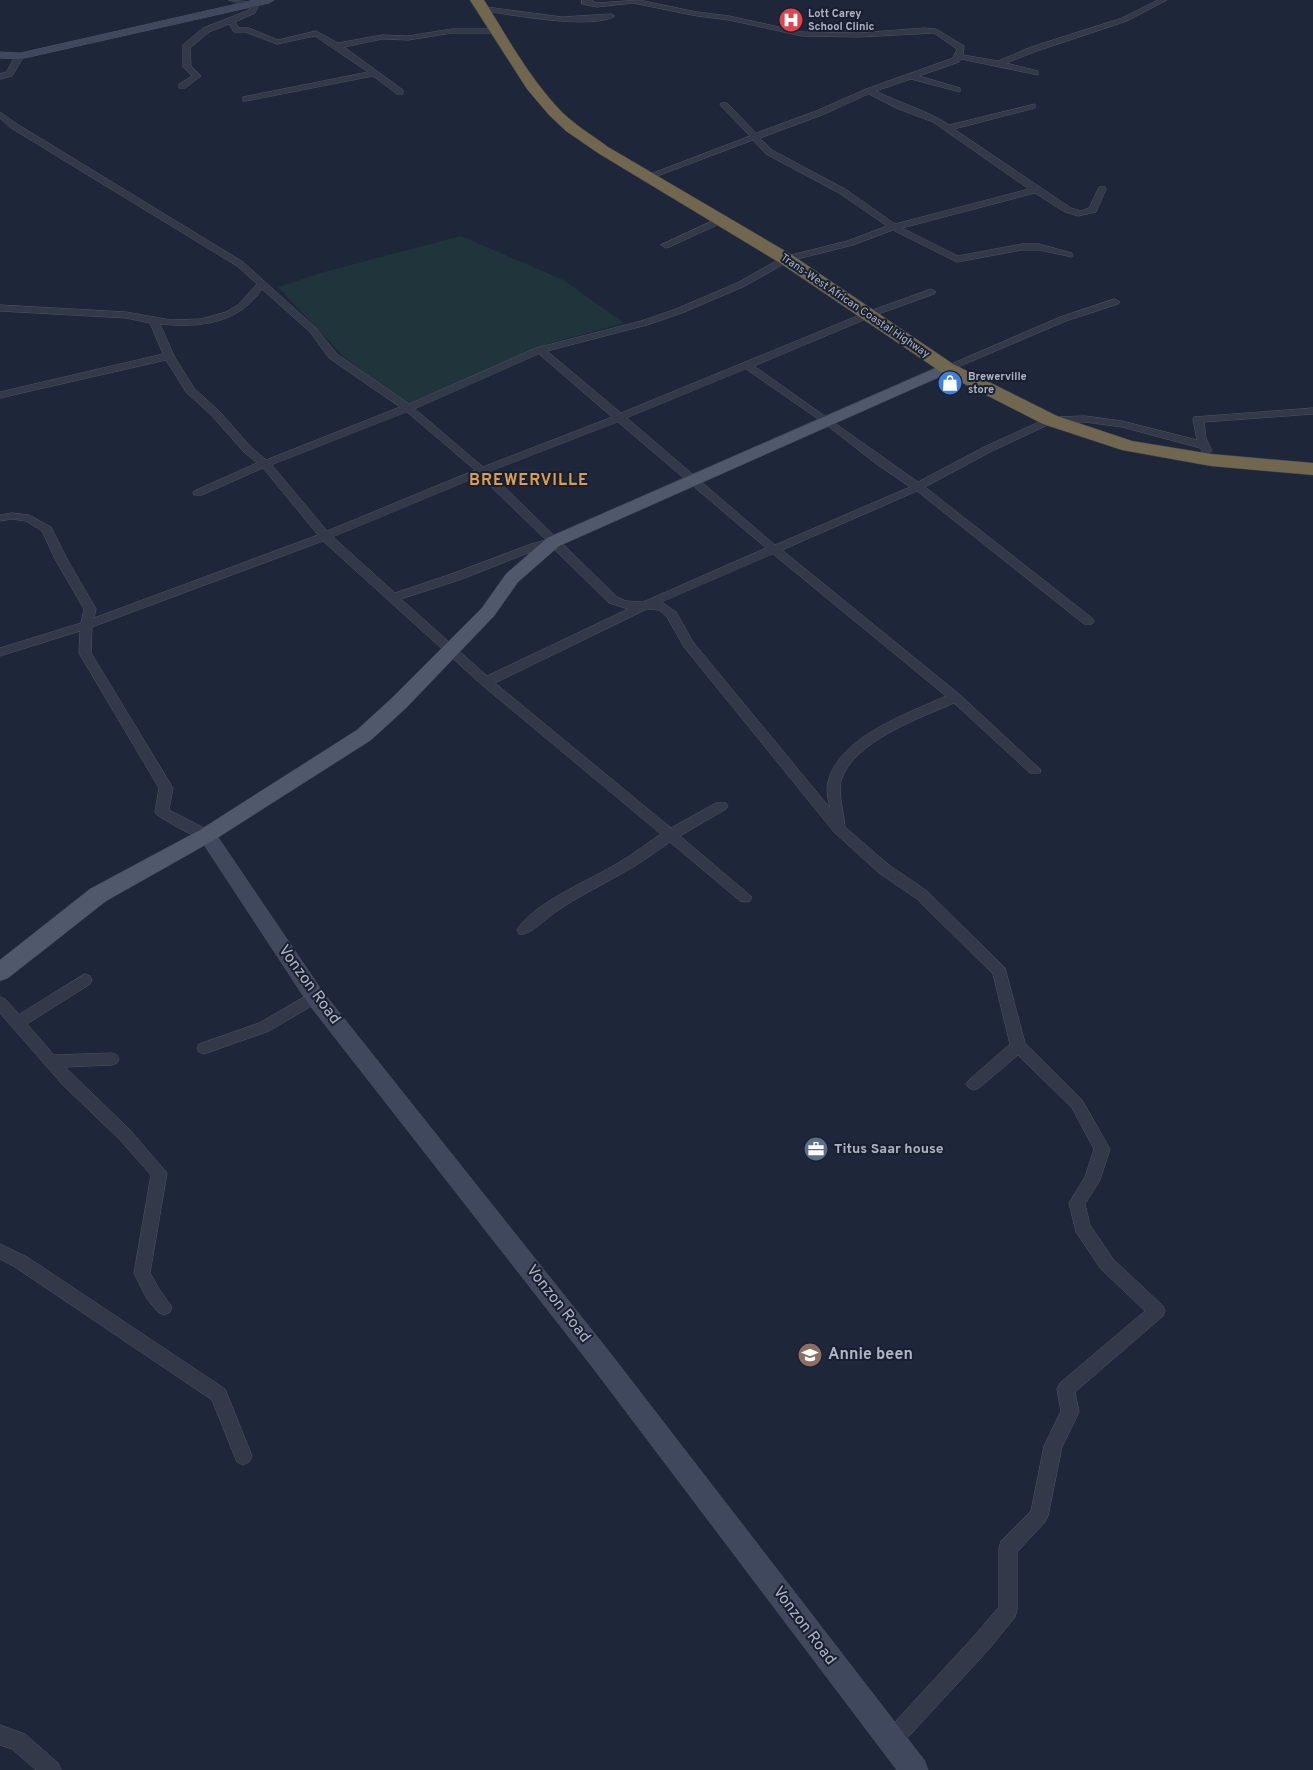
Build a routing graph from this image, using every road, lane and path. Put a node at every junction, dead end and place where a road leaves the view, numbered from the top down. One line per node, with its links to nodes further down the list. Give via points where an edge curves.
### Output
1 (233, 0): 5 (street)
2 (270, 0): 5 (street)
3 (589, 0): 13 (street, via 585,2 598,6 641,2 802,34 936,31 961,48)
4 (1163, 0): 14 (street, via 1120,21 1022,52)
5 (252, 4): 8 (street, via 252,11); 12 (street)
6 (479, 4): 7 (street, via 551,19); 9 (highway, Trans-West African Coastal Highway)
7 (611, 16)
8 (230, 21): 10 (street, via 237,30 246,30 277,42 316,33); 19 (street, via 206,30 186,47 187,68 197,76)
9 (495, 31): 10 (street, via 382,37); 29 (highway, Trans-West African Coastal Highway, via 529,82 556,113 603,150)
10 (336, 46): 15 (street)
11 (0, 55): 12 (street)
12 (20, 56): 17 (street, via 9,74)
13 (959, 56): 14 (street); 18 (street, via 956,60)
14 (999, 64): 16 (street)
15 (375, 73): 22 (street); 23 (street)
16 (1035, 73)
17 (0, 76)
18 (911, 76): 20 (street); 21 (street)
19 (182, 86)
20 (957, 90)
21 (869, 91): 27 (street); 28 (street)
22 (400, 92)
23 (246, 99)
24 (724, 105): 28 (street)
25 (1032, 106): 27 (street)
26 (0, 114): 37 (street, via 14,126 240,264)
27 (948, 128): 31 (street)
28 (755, 138): 29 (street); 33 (street, via 769,152 842,191)
29 (649, 176): 32 (highway, Trans-West African Coastal Highway)
30 (1102, 189): 31 (street, via 1093,210 1081,214 1068,210)
31 (1036, 190): 33 (street)
32 (721, 220): 34 (street); 36 (highway, Trans-West African Coastal Highway)
33 (894, 227): 35 (street, via 957,259 1022,247 1039,247); 36 (street, via 850,243)
34 (666, 245)
35 (1069, 255)
36 (786, 259): 44 (highway, Trans-West African Coastal Highway); 46 (street, via 742,284 644,323)
37 (262, 283): 45 (street, via 256,294 226,317 185,323); 51 (street, via 313,330 333,356)
38 (931, 292): 40 (street)
39 (903, 293): 40 (street)
40 (916, 298): 42 (street); 44 (street)
41 (1115, 302): 49 (street, via 1055,322)
42 (930, 305)
43 (0, 308): 45 (street, via 125,315)
44 (870, 314): 48 (street); 49 (highway, Trans-West African Coastal Highway)
45 (154, 321): 47 (street)
46 (540, 350): 51 (street); 53 (street)
47 (169, 356): 50 (street); 57 (street, via 190,390 247,450)
48 (747, 365): 53 (street); 55 (street)
49 (947, 368): 54 (highway, Trans-West African Coastal Highway); 55 (main road)
50 (0, 396)
51 (408, 408): 57 (street); 59 (street)
52 (1313, 411): 56 (street, via 1198,419)
53 (620, 418): 59 (street); 60 (street)
54 (1050, 420): 56 (highway, Trans-West African Coastal Highway, via 1129,446); 61 (street)
55 (828, 421): 60 (main road); 61 (street, via 879,461)
56 (1208, 453): 58 (highway, Trans-West African Coastal Highway)
57 (266, 464): 62 (street); 64 (street)
58 (1313, 469)
59 (482, 471): 64 (street); 65 (street)
60 (694, 480): 65 (main road); 66 (street)
61 (918, 486): 66 (street); 69 (street)
62 (198, 493)
63 (0, 518): 70 (street, via 29,518 46,530 90,609)
64 (326, 536): 67 (street); 70 (street)
65 (552, 542): 67 (street); 68 (street, via 613,600 624,604); 71 (main road, via 512,578 488,612)
66 (775, 550): 68 (street); 74 (street)
67 (393, 598): 71 (street)
68 (648, 604): 73 (street); 77 (street, via 662,606 672,615 688,644)
69 (1088, 621)
70 (86, 625): 72 (street); 78 (street, via 85,653 166,788 162,812)
71 (451, 651): 73 (street); 78 (main road, via 364,735)
72 (0, 652)
73 (486, 682): 79 (street)
74 (955, 697): 75 (street); 77 (street, via 860,744 842,763 835,781)
75 (1035, 770)
76 (721, 806): 79 (street)
77 (840, 829): 87 (street, via 884,869 922,895 1000,972)
78 (207, 835): 82 (main road, via 98,895); 84 (street, Vonzon Road)
79 (670, 835): 80 (street); 81 (street, via 619,869 556,904)
80 (745, 897)
81 (524, 930)
82 (0, 972)
83 (85, 980): 86 (street)
84 (315, 997): 88 (street, via 264,1026); 96 (street, Vonzon Road, via 602,1361)
85 (0, 1003): 86 (street)
86 (18, 1022): 90 (street)
87 (1018, 1046): 91 (street); 96 (street, via 1077,1104 1102,1149 1092,1180 1077,1204 1082,1227 1107,1264 1157,1311 1066,1389 1070,1412 1053,1446 1039,1516 1008,1548 1008,1610)
88 (204, 1048)
89 (112, 1059): 90 (street)
90 (52, 1061): 93 (street, via 159,1173 142,1273)
91 (974, 1084)
92 (0, 1251): 94 (street, via 219,1395)
93 (164, 1307)
94 (243, 1456)
95 (0, 1735): 97 (street, via 18,1741)
96 (892, 1740): 98 (street, Vonzon Road)
97 (51, 1770)
98 (914, 1770)

